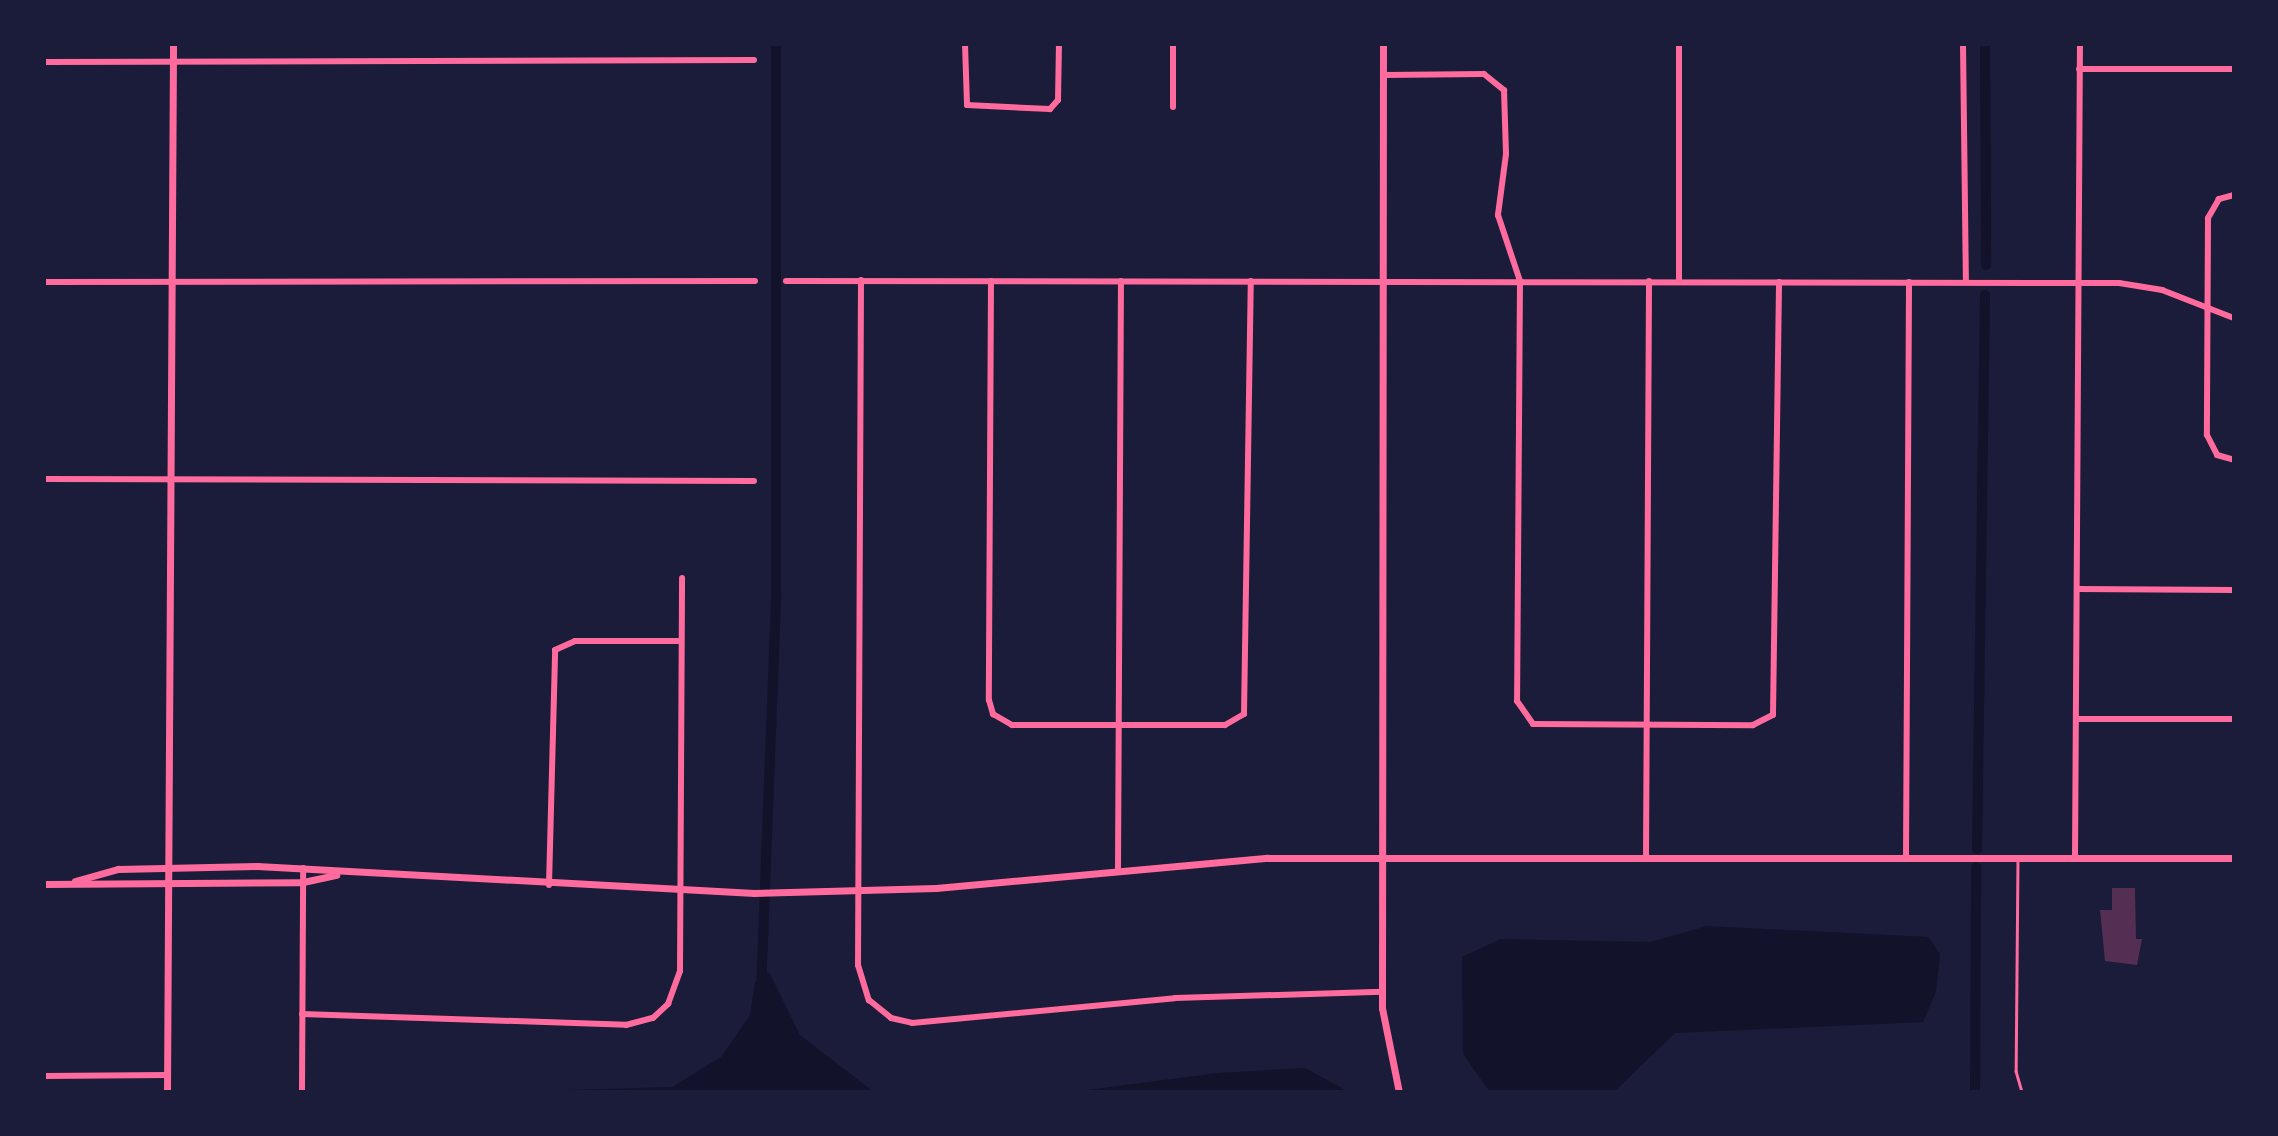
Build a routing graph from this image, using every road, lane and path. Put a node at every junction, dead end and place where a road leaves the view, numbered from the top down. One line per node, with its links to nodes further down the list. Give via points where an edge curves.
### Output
1 (173, 44): 9 (street)
2 (965, 44): 3 (street, via 965,95 971,108 1050,109 1058,100)
3 (1059, 44)
4 (1173, 44): 15 (street)
5 (1383, 44): 14 (street)
6 (1679, 44): 28 (street)
7 (1964, 44): 31 (street)
8 (2080, 44): 12 (street)
9 (173, 59): 10 (street); 11 (street); 26 (street)
10 (754, 60)
11 (44, 62)
12 (2080, 69): 13 (street); 32 (street)
13 (2234, 69)
14 (1384, 75): 23 (street); 24 (street, via 1484,74 1502,84 1506,154 1498,215)
15 (1173, 107)
16 (2234, 195): 33 (street, via 2219,199 2210,211)
17 (755, 281): 26 (street)
18 (786, 281): 19 (street)
19 (861, 281): 20 (street); 63 (street)
20 (991, 281): 21 (street); 45 (street, via 990,707 1012,724)
21 (1121, 281): 22 (street); 45 (street)
22 (1251, 281): 23 (street); 45 (street, via 1247,708 1225,725)
23 (1385, 281): 24 (street); 47 (street)
24 (1520, 281): 27 (street); 46 (street, via 1518,708 1541,725)
25 (44, 282): 26 (street)
26 (172, 282): 37 (street)
27 (1649, 282): 28 (street); 46 (street)
28 (1679, 282): 29 (street)
29 (1779, 282): 30 (street); 46 (street, via 1776,708 1753,725)
30 (1909, 282): 31 (street); 49 (street)
31 (1966, 282): 32 (street)
32 (2078, 282): 33 (street, via 2145,286); 40 (street)
33 (2208, 307): 34 (street); 35 (street, via 2208,442 2217,454)
34 (2234, 318)
35 (2234, 460)
36 (44, 479): 37 (street)
37 (171, 480): 38 (street); 53 (street)
38 (754, 481)
39 (682, 578): 42 (street)
40 (2077, 589): 41 (street); 43 (street)
41 (2234, 590)
42 (681, 641): 61 (street, via 575,641 555,650); 62 (street)
43 (2076, 719): 44 (street); 51 (street)
44 (2234, 719)
45 (1119, 725): 55 (street)
46 (1647, 726): 48 (street)
47 (1382, 857): 48 (street); 55 (street); 64 (street)
48 (1646, 858): 49 (street)
49 (1906, 858): 50 (street)
50 (2018, 858): 51 (street); 71 (lane, via 2016,1071)
51 (2075, 858): 52 (street)
52 (2234, 858)
53 (169, 865): 54 (street); 57 (street, via 80,874); 59 (street)
54 (303, 868): 56 (street); 58 (street)
55 (1118, 869): 63 (street)
56 (346, 874): 58 (street); 61 (street)
57 (75, 881): 59 (street); 60 (street)
58 (303, 882): 59 (street); 65 (street)
59 (169, 883): 66 (street)
60 (44, 884)
61 (549, 885): 62 (street)
62 (680, 892): 63 (street); 65 (street, via 678,986 664,1009 640,1023)
63 (858, 892): 64 (street, via 862,986 879,1010 905,1022 1244,994)
64 (1382, 992): 70 (street)
65 (302, 1014): 69 (street)
66 (167, 1075): 67 (street); 68 (street)
67 (44, 1076)
68 (167, 1092)
69 (302, 1092)
70 (1399, 1092)
71 (2022, 1092)

